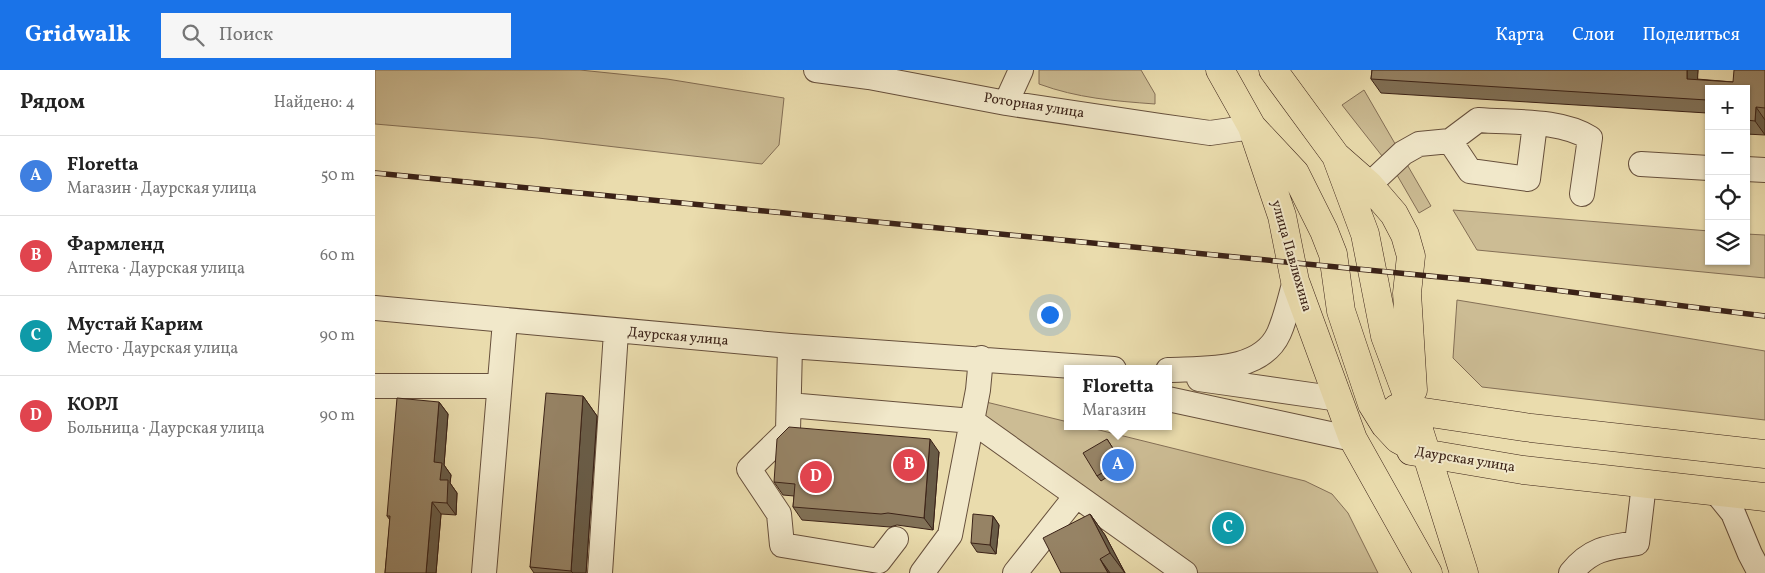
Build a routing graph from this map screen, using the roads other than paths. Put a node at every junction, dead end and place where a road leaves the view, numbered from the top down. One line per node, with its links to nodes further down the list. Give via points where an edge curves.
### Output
1 (817, 70): 5 (street, Роторная улица)
2 (1021, 70): 5 (street)
3 (1219, 70): 7 (main road, улица Павлюхина)
4 (1273, 70): 9 (main road)
5 (1006, 103): 7 (street, Роторная улица, via 1210,133)
6 (1535, 124): 8 (street, via 1478,120); 8 (street, via 1528,178 1470,170); 15 (street, via 1577,130 1590,138)
7 (1252, 127): 16 (main road, улица Павлюхина, via 1282,216); 30 (main road, улица Павлюхина, via 1295,174 1324,231 1333,254 1341,311)
8 (1450, 141): 14 (street, via 1419,144 1403,153)
9 (1336, 156): 14 (main road); 32 (main road, via 1365,234 1385,336)
10 (1641, 164): 11 (street)
11 (1705, 168)
12 (1750, 170): 13 (street)
13 (1765, 170)
14 (1369, 185): 32 (main road, via 1394,214 1411,256 1407,293)
15 (1581, 194)
16 (1295, 281): 23 (street, via 1279,334 1263,354 1229,367); 28 (main road, улица Павлюхина)
17 (375, 308): 18 (street, Даурская улица)
18 (505, 321): 19 (street, Даурская улица); 27 (street)
19 (616, 332): 20 (street, Даурская улица); 44 (street)
20 (790, 346): 21 (street, Даурская улица); 31 (street)
21 (981, 358): 22 (street, Даурская улица); 25 (street, Даурская улица); 33 (street)
22 (1066, 365)
23 (1172, 372)
24 (1172, 373): 28 (street)
25 (1064, 377)
26 (375, 386): 27 (street)
27 (499, 386): 43 (street)
28 (1339, 399): 30 (main road); 34 (main road, улица Павлюхина)
29 (1172, 400): 34 (street, Даурская улица)
30 (1372, 404): 32 (main road); 35 (main road, улица Павлюхина, via 1398,439)
31 (789, 405): 33 (street); 41 (street, via 788,431 749,470 779,514 782,545 879,561)
32 (1413, 411): 35 (main road); 36 (main road, via 1531,428)
33 (972, 421): 39 (street); 45 (street, via 950,535)
34 (1353, 439): 35 (main road, Даурская улица); 48 (main road, улица Павлюхина)
35 (1427, 454): 37 (main road, Даурская улица, via 1523,470); 49 (main road)
36 (1765, 454)
37 (1644, 484): 38 (main road, Даурская улица); 50 (street, via 1637,543 1609,547 1582,559)
38 (1716, 492): 40 (main road, Даурская улица); 42 (street, via 1733,513)
39 (1076, 496): 46 (street); 47 (street)
40 (1765, 497)
41 (896, 539)
42 (1760, 568)
43 (483, 573)
44 (603, 573)
45 (923, 573)
46 (1015, 573)
47 (1185, 573)
48 (1428, 573)
49 (1464, 573)
50 (1571, 573)

